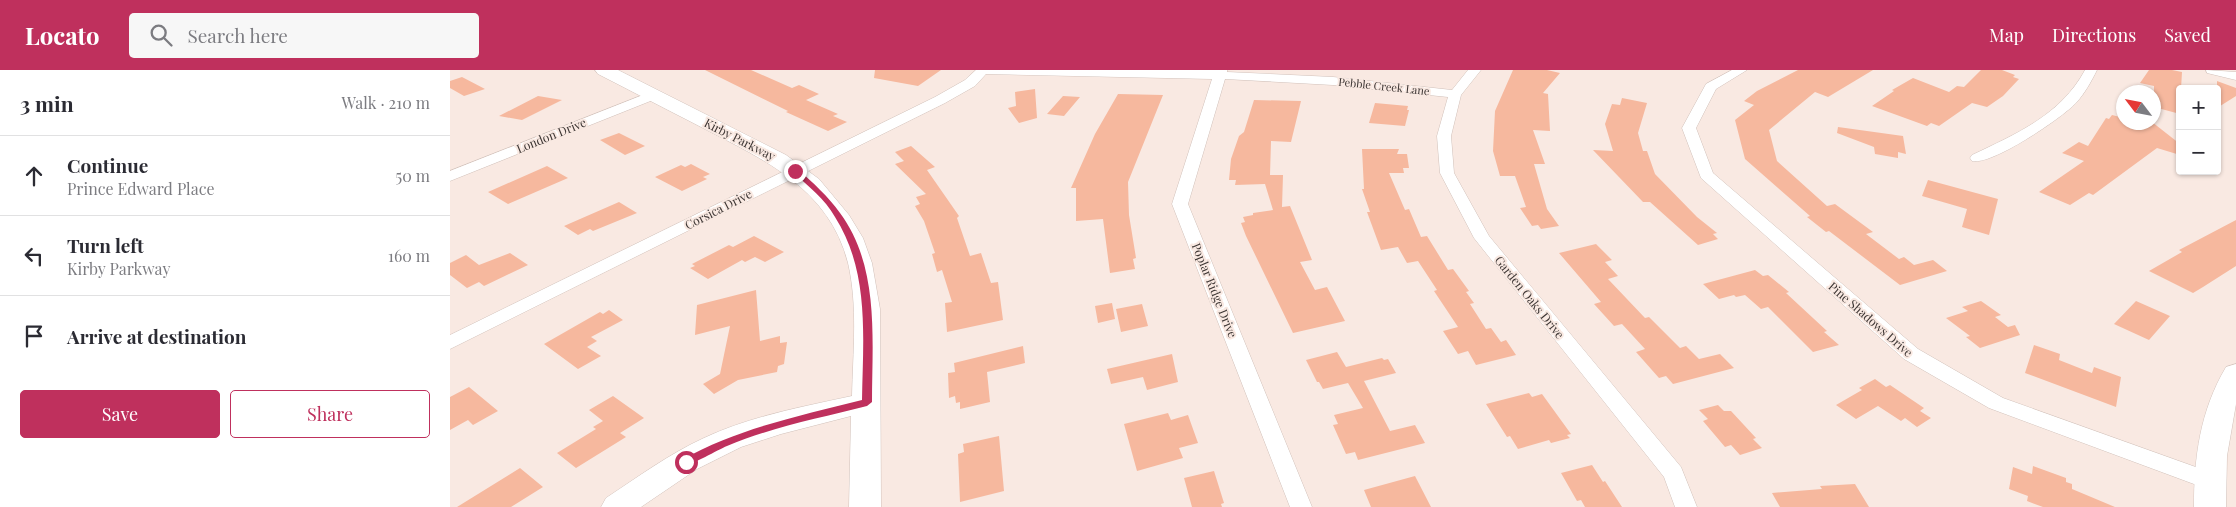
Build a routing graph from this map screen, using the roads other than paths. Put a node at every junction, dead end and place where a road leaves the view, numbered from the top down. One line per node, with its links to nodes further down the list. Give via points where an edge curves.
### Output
1 (604, 70): 10 (main road, Kirby Parkway)
2 (983, 70): 7 (street, Pebble Creek Lane); 12 (street, Corsica Drive, via 957,91)
3 (1475, 70): 9 (street, Garden Oaks Drive)
4 (1741, 70): 17 (street, Pine Shadows Drive, via 1711,87 1689,128 1706,175 1911,354 1996,403)
5 (2091, 70): 11 (street, via 2077,93 2058,112 2021,136)
6 (2212, 70): 8 (street)
7 (1220, 73): 9 (street, Pebble Creek Lane); 20 (street, Poplar Ridge Drive, via 1180,204)
8 (2236, 76)
9 (1455, 94): 21 (street, Garden Oaks Drive, via 1444,136 1447,173 1482,238 1673,473)
10 (653, 95): 12 (main road, Kirby Parkway, via 761,148); 13 (street, London Drive)
11 (1977, 158)
12 (795, 171): 14 (street, Corsica Drive); 16 (main road, Kirby Parkway, via 826,199 838,215 860,263 867,309)
13 (450, 176)
14 (450, 343)
15 (2236, 374): 17 (main road, via 2216,422)
16 (867, 402): 18 (main road, via 730,439 686,462); 19 (main road, Kirby Parkway)
17 (2210, 494)
18 (617, 507)
19 (865, 507)
20 (1301, 507)
21 (1686, 507)

